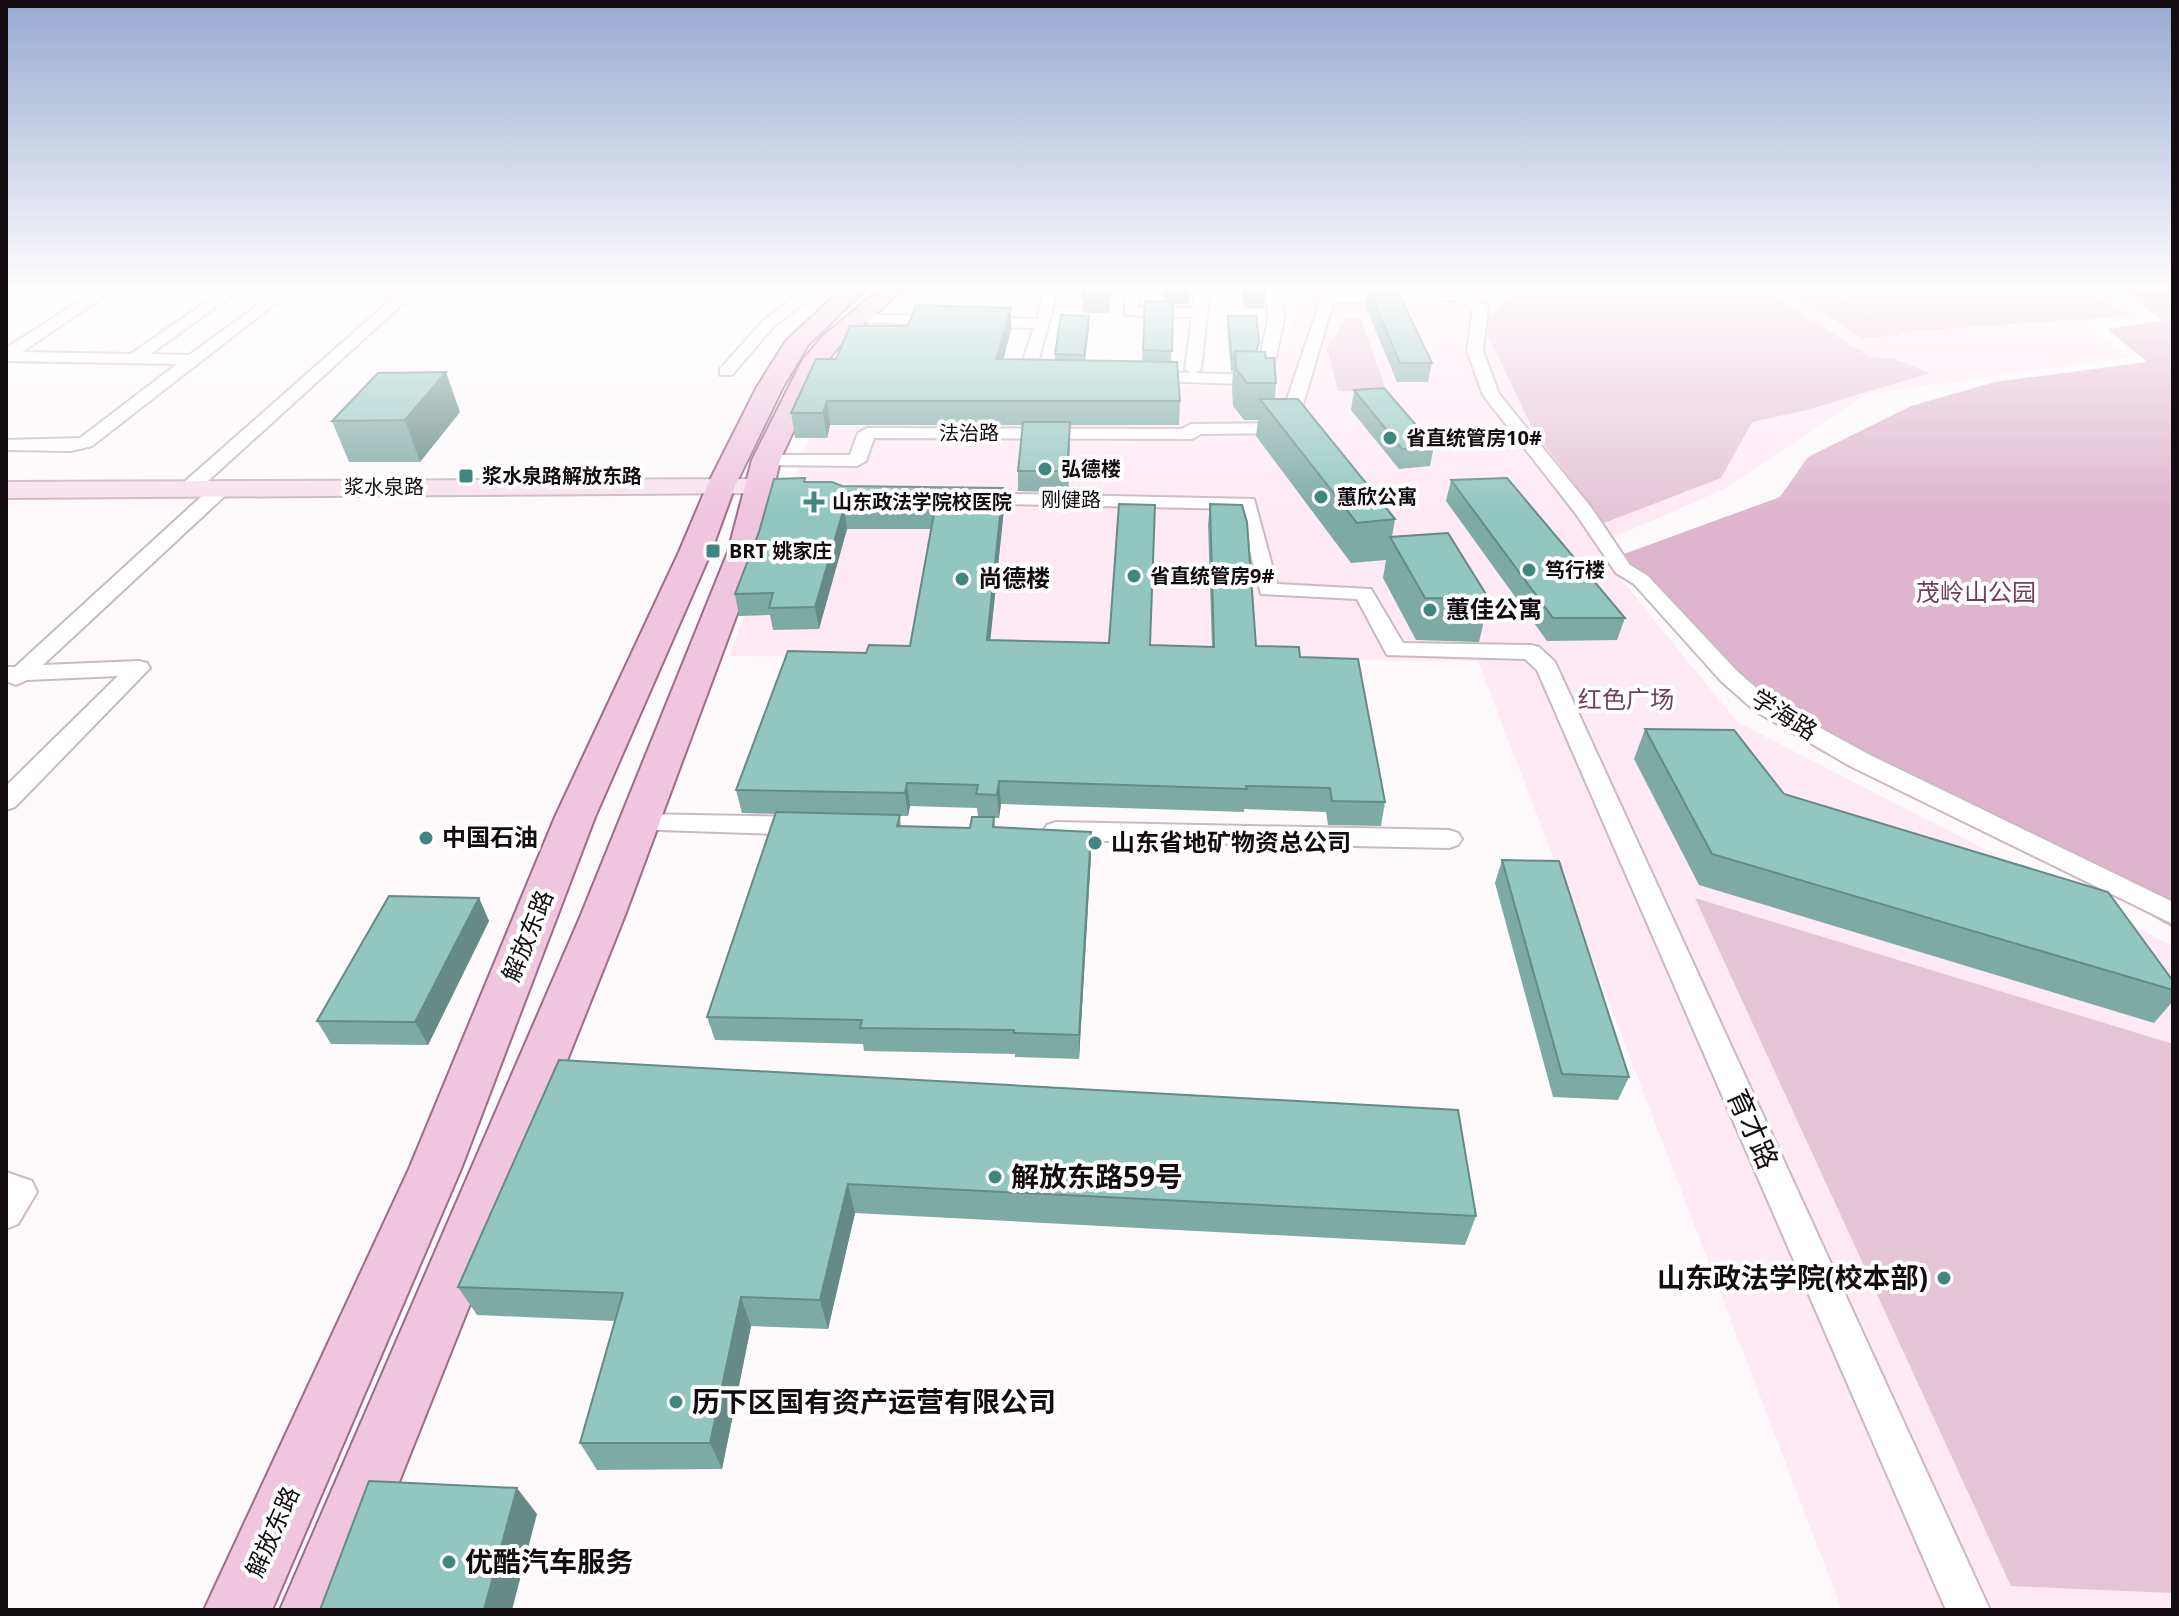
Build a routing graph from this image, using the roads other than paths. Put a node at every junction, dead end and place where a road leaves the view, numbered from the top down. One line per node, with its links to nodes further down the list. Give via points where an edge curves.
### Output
1 (188, 363): 15 (street, via 86,442)
2 (328, 363): 17 (street)
3 (734, 363): 12 (street)
4 (784, 363): 16 (main road, 解放东路, via 770,387)
5 (813, 363): 16 (main road, 解放东路)
6 (1030, 363): 13 (street, via 1026,374)
7 (1194, 363): 11 (street)
8 (1267, 363): 14 (street, via 1263,380)
9 (1307, 363): 16 (street, 法治路, via 1293,408 1305,428 867,433 857,461)
10 (1480, 363): 28 (street, 学海路, via 1491,395 1623,569 1641,580 1763,706 1859,760)
11 (1193, 369)
12 (726, 372)
13 (1058, 375)
14 (1121, 376)
15 (6, 445)
16 (756, 480): 18 (main road, 浆水泉路); 24 (main road, 解放东路, via 744,552); 31 (main road, 解放东路, via 695,552 575,817 435,1169)
17 (189, 488): 18 (main road, 浆水泉路); 19 (main road, 浆水泉路)
18 (222, 488): 22 (street)
19 (6, 490)
20 (954, 499): 21 (street, 刚健路, via 1247,503 1268,590 1364,593 1395,650)
21 (1531, 652): 33 (street, 育才路, via 1547,667)
22 (11, 678): 23 (street, via 139,668)
23 (6, 801)
24 (638, 823): 25 (street); 32 (main road, 解放东路)
25 (829, 827)
26 (1036, 831): 27 (street)
27 (1449, 839)
28 (2173, 914)
29 (6, 1187): 30 (street, via 20,1192)
30 (6, 1213)
31 (238, 1610)
32 (314, 1610)
33 (1968, 1610)

